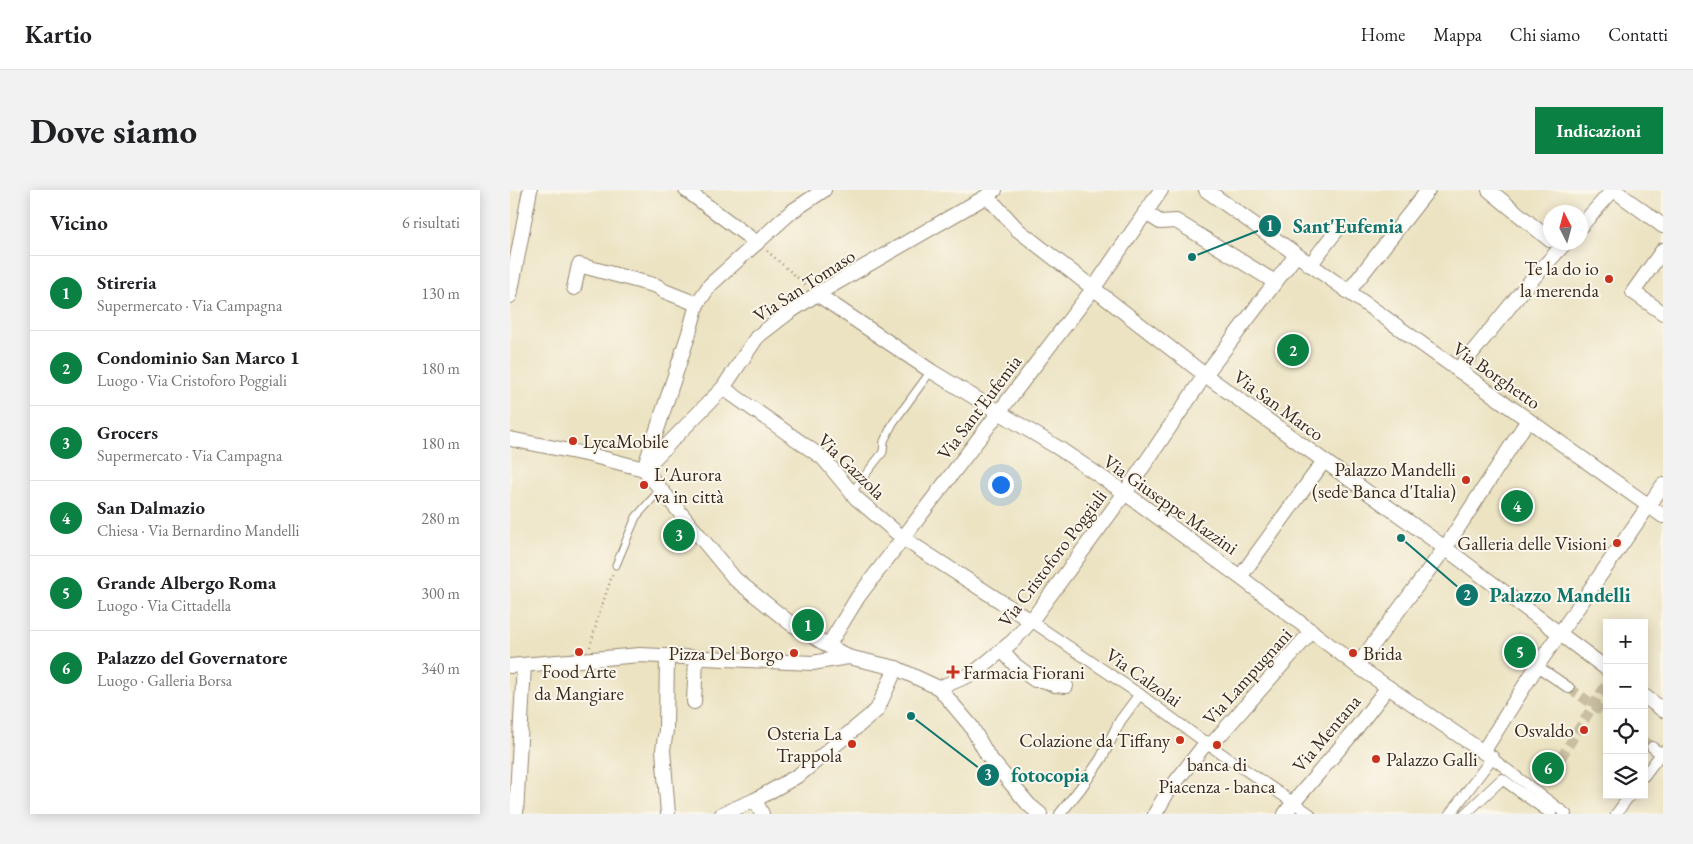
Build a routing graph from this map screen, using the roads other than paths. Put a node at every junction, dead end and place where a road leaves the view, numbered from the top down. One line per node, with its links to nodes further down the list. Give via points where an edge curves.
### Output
1 (530, 190): 25 (street)
2 (686, 190): 15 (street)
3 (824, 190): 15 (street, via 790,212)
4 (1161, 190): 10 (street, Via Sant'Eufemia)
5 (1206, 190): 18 (street, Via Borghetto)
6 (1428, 190): 23 (street)
7 (1489, 190): 14 (street)
8 (1614, 190): 11 (street); 12 (street)
9 (991, 193): 22 (street, Via San Marco, via 1018,230); 24 (street, Via San Tomaso)
10 (1145, 212): 20 (street, via 1160,222 1176,221); 22 (street, Via Sant'Eufemia)
11 (1588, 218)
12 (1663, 226)
13 (1336, 231): 19 (street)
14 (1543, 231)
15 (757, 243): 26 (street, via 710,286)
16 (1553, 250): 28 (street)
17 (1663, 250): 27 (street, via 1633,292)
18 (1296, 255): 19 (street, Via Borghetto); 20 (street, Via Cristoforo Poggiali)
19 (1310, 265): 23 (street, Via Borghetto)
20 (1275, 282): 30 (street, Via Cristoforo Poggiali)
21 (574, 288): 26 (street, via 579,264 657,286)
22 (1093, 289): 30 (street, Via San Marco); 32 (street, Via Sant'Eufemia)
23 (1348, 292): 28 (street, Via Borghetto)
24 (817, 294): 29 (street, Via Giuseppe Mazzini); 31 (street, Via San Tomaso, via 757,337)
25 (510, 296)
26 (697, 304): 36 (street)
27 (1663, 313)
28 (1458, 370): 33 (street, Via Borghetto)
29 (930, 371): 32 (street, Via Giuseppe Mazzini); 39 (lane, via 893,424 884,440 883,452)
30 (1205, 374): 35 (street, Via San Marco); 40 (street, Via Cristoforo Poggiali)
31 (723, 388): 36 (street, Via San Tomaso); 39 (street, Via Gazzola, via 823,458)
32 (998, 412): 40 (street, Via Giuseppe Mazzini); 43 (street, Via Sant'Eufemia)
33 (1528, 420): 41 (street, Via Borghetto); 44 (street)
34 (510, 439): 36 (street)
35 (1324, 461): 44 (street, Via San Marco); 46 (street)
36 (644, 469): 38 (street)
37 (1663, 484): 41 (street)
38 (660, 490): 45 (lane, via 636,518); 50 (street, via 736,579 790,623)
39 (851, 493): 43 (street, Via Gazzola)
40 (1125, 493): 46 (street, Via Giuseppe Mazzini); 47 (street, Via Cristoforo Poggiali)
41 (1648, 505): 42 (street, Via Borghetto); 49 (street)
42 (1663, 516)
43 (904, 538): 47 (street, Via Gazzola); 50 (street, Via Sant'Eufemia, via 858,597)
44 (1445, 548): 49 (street, Via San Marco); 56 (street)
45 (616, 565)
46 (1240, 577): 48 (street, Via Giuseppe Mazzini)
47 (1031, 621): 51 (street, Via Cristoforo Poggiali); 64 (street, Via Calzolai)
48 (1312, 631): 56 (street, Via Giuseppe Mazzini); 68 (street, Via Lampugnani)
49 (1559, 634): 57 (street); 58 (street, Via San Marco)
50 (828, 646): 54 (street)
51 (1002, 650): 60 (street, via 1035,680); 62 (street, Via Cristoforo Poggiali, via 974,673)
52 (666, 656): 53 (street); 55 (street, via 640,655); 80 (street, via 664,763)
53 (696, 658): 54 (street, via 812,664); 66 (street)
54 (848, 658): 59 (street)
55 (517, 665): 79 (street)
56 (1357, 666): 61 (street, Via Giuseppe Mazzini)
57 (1537, 666): 63 (street); 71 (street)
58 (1603, 666)
59 (896, 668): 62 (street); 76 (street, via 877,710 799,775)
60 (1066, 686)
61 (1388, 687): 71 (street, Via Giuseppe Mazzini); 77 (street, Via Mentana)
62 (939, 688): 78 (street, via 971,726 988,756)
63 (1569, 688)
64 (1140, 694): 68 (street, Via Calzolai); 83 (street, via 1120,721 1101,759)
65 (1648, 699): 67 (street)
66 (694, 702)
67 (1663, 710)
68 (1208, 744): 77 (street, Via Calzolai); 84 (street, Via Lampugnani, via 1167,793)
69 (1652, 747): 70 (street)
70 (1662, 752): 72 (street)
71 (1488, 755): 74 (street); 86 (street)
72 (1648, 771)
73 (1545, 784): 74 (street)
74 (1539, 794): 89 (street)
75 (1627, 799): 90 (street)
76 (756, 800): 81 (street); 82 (street)
77 (1289, 808): 85 (street, Via Calzolai)
78 (1030, 811)
79 (516, 814)
80 (668, 814)
81 (722, 814)
82 (762, 814)
83 (1060, 814)
84 (1155, 814)
85 (1310, 814)
86 (1450, 814)
87 (1465, 814): 88 (street, via 1502,778)
88 (1551, 814)
89 (1566, 814)
90 (1616, 814)

